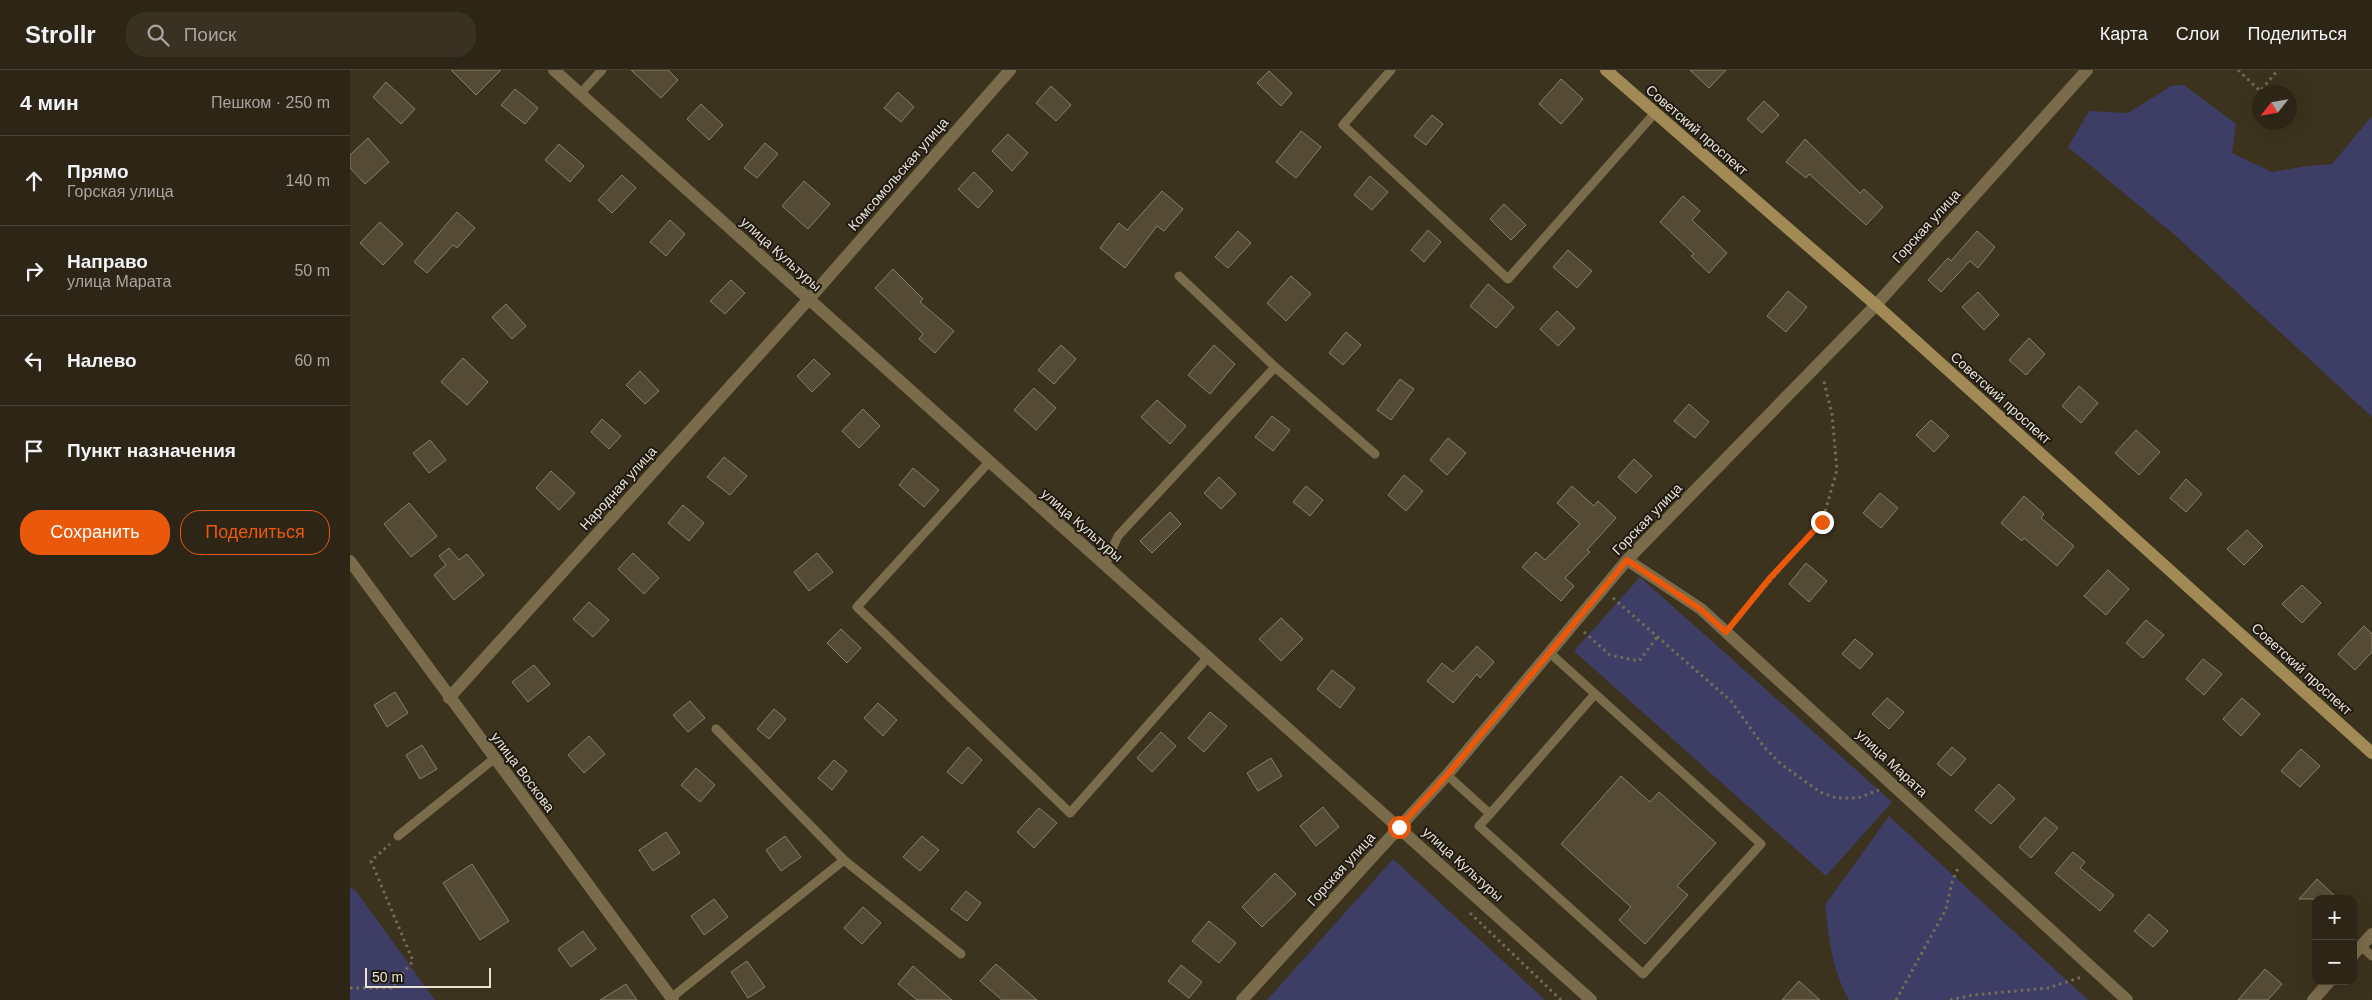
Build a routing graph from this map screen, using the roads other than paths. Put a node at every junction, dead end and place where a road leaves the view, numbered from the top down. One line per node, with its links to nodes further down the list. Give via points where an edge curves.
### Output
1 (554, 70): 7 (street, улица Культуры)
2 (602, 70): 7 (lane)
3 (1010, 70): 10 (street, Комсомольская улица)
4 (1391, 70): 8 (lane, via 1343,125 1508,279)
5 (1606, 70): 8 (street, Советский проспект)
6 (2087, 70): 11 (street, Горская улица)
7 (580, 94): 10 (street, улица Культуры)
8 (1654, 114): 11 (street, Советский проспект)
9 (1179, 276): 12 (lane)
10 (809, 299): 14 (street, улица Культуры); 21 (street, Народная улица)
11 (1876, 305): 16 (street, Горская улица); 23 (street, Советский проспект)
12 (1275, 367): 13 (lane); 17 (lane, via 1118,536)
13 (1375, 454)
14 (989, 462): 17 (street, улица Культуры); 19 (lane, via 857,608 1070,813)
15 (350, 560): 21 (street, улица Воскова)
16 (1627, 560): 18 (street, Горская улица); 38 (street, улица Марата, via 1700,609)
17 (1106, 565): 19 (street, улица Культуры)
18 (1550, 653): 20 (lane); 25 (street, Горская улица)
19 (1209, 656): 27 (street, улица Культуры)
20 (1595, 694): 26 (lane); 26 (lane, via 1761,844 1643,974 1479,826)
21 (449, 698): 24 (street, улица Воскова)
22 (716, 729): 29 (lane)
23 (2372, 753)
24 (495, 758): 28 (lane); 35 (street, улица Воскова)
25 (1447, 775): 26 (lane); 27 (street, Горская улица)
26 (1490, 814)
27 (1399, 827): 36 (street, Горская улица); 37 (street, улица Культуры)
28 (398, 836)
29 (844, 860): 32 (lane); 35 (lane)
30 (2372, 934): 31 (street)
31 (2357, 950): 33 (lane)
32 (961, 954)
33 (2372, 956)
34 (2326, 985): 39 (street)
35 (672, 999)
36 (1242, 1000)
37 (1591, 1000)
38 (2127, 1000)
39 (2313, 1000)

